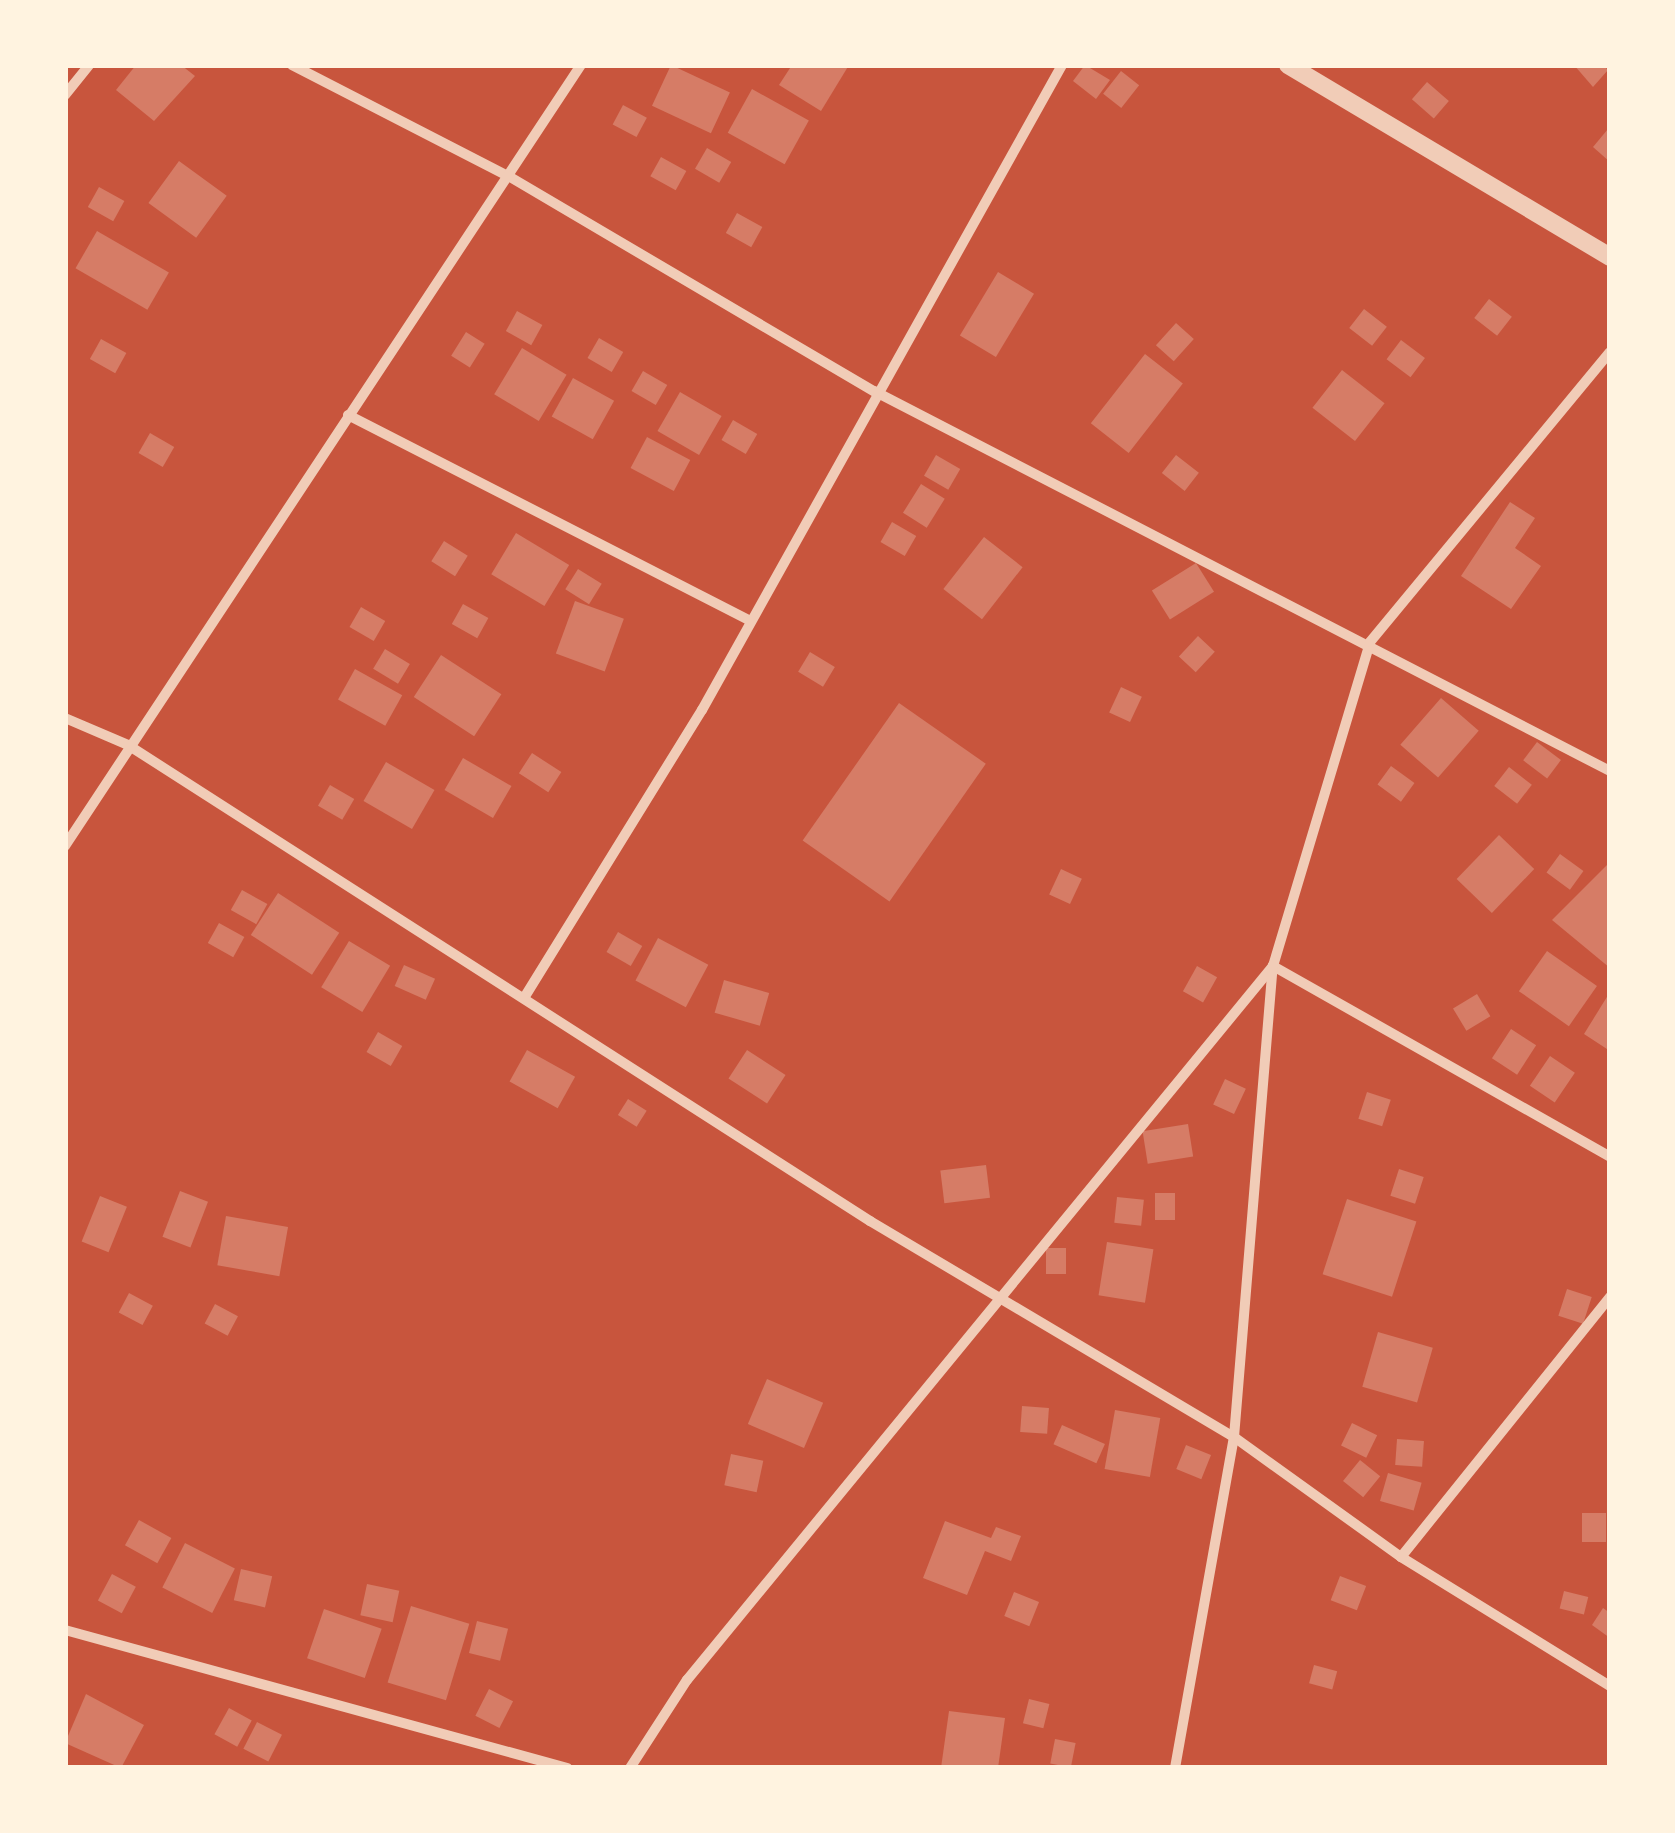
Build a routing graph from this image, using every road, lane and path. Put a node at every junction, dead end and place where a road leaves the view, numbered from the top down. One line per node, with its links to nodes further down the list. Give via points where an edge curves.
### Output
1 (89, 65): 6 (street)
2 (292, 65): 7 (street)
3 (581, 65): 7 (street)
4 (1062, 65): 10 (street)
5 (1288, 65): 8 (street)
6 (65, 95)
7 (510, 178): 10 (street); 11 (street)
8 (1610, 257)
9 (1610, 352): 13 (street)
10 (874, 391): 12 (street); 13 (street)
11 (348, 414): 12 (street); 15 (street)
12 (750, 621): 19 (street, via 570,933)
13 (1370, 642): 16 (street); 18 (street)
14 (65, 718): 15 (street)
15 (128, 745): 17 (street); 19 (street)
16 (1610, 771)
17 (65, 846)
18 (1273, 966): 20 (street); 21 (street); 23 (street)
19 (524, 998): 21 (street)
20 (1610, 1157)
21 (1000, 1298): 23 (street); 28 (street, via 687,1680)
22 (1610, 1298): 24 (street)
23 (1234, 1437): 24 (street); 29 (street)
24 (1401, 1557): 26 (street)
25 (65, 1630): 27 (street)
26 (1610, 1686)
27 (567, 1768)
28 (630, 1768)
29 (1175, 1768)

